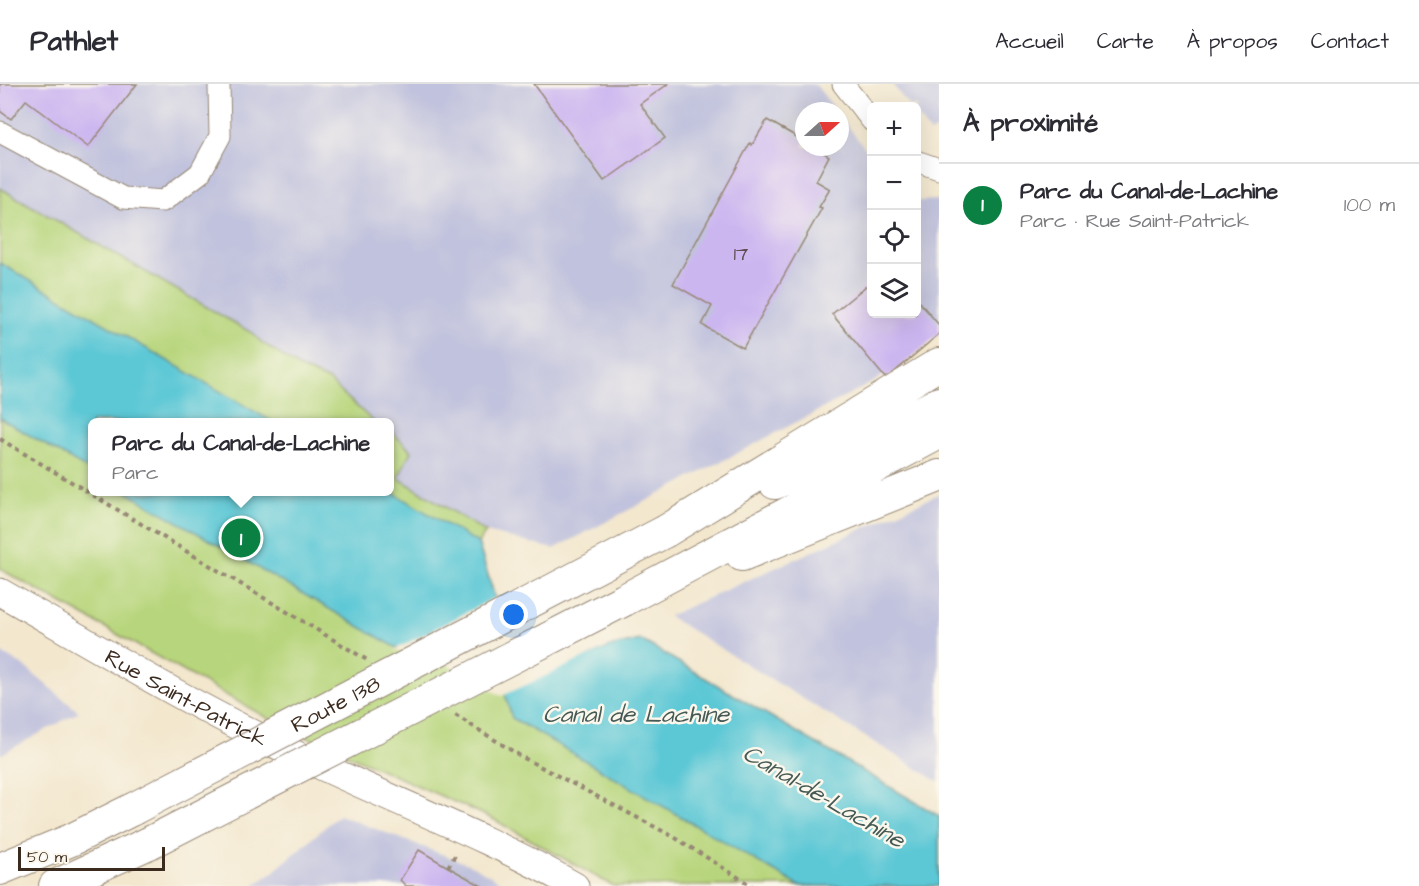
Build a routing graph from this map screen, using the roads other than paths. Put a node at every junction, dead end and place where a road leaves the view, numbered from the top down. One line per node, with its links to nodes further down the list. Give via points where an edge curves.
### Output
1 (219, 84): 4 (street, via 220,136 200,173 163,201 123,198)
2 (843, 84): 3 (street)
3 (867, 115)
4 (0, 132)
5 (921, 163): 6 (street)
6 (939, 169)
7 (939, 364): 11 (highway)
8 (939, 403): 11 (highway, via 848,451)
9 (939, 433): 13 (highway)
10 (939, 476): 13 (highway)
11 (666, 531): 14 (highway, Route 138, bridge, via 133,809)
12 (0, 592): 16 (main road, Rue Saint-Patrick, via 263,739 463,827)
13 (624, 600): 15 (highway, Route 138, bridge, via 149,843)
14 (0, 869)
15 (55, 886)
16 (575, 886)

